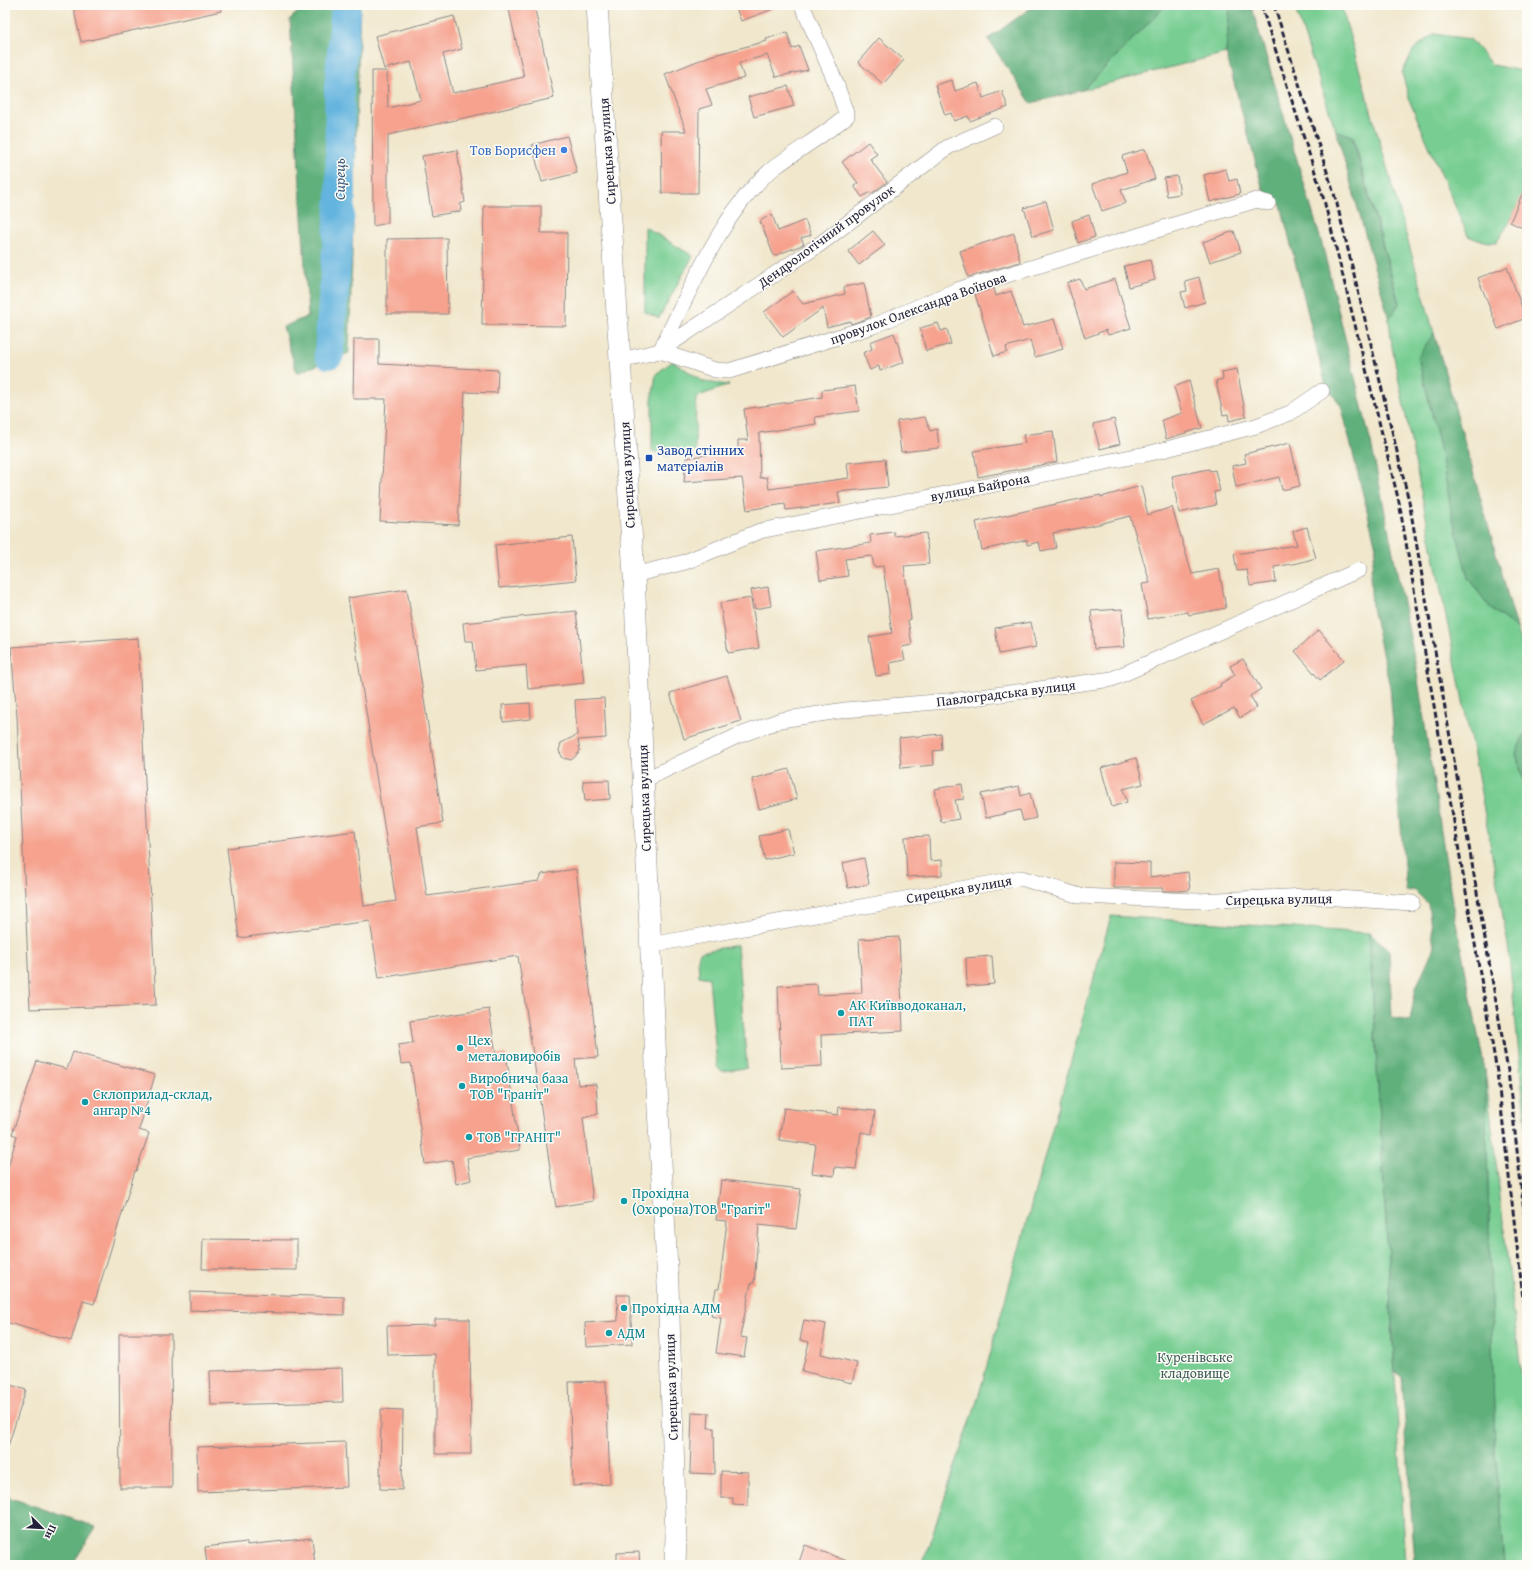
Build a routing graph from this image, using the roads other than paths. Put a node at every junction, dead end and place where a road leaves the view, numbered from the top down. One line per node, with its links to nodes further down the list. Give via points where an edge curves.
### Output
1 (597, 5): 6 (main road, Сирецька вулиця)
2 (802, 5): 5 (street, via 836,83 847,116 826,134 775,167 746,196 722,229)
3 (995, 126): 5 (street, Дендрологічний провулок, via 948,147 820,244)
4 (1268, 203): 5 (street, провулок Олександра Воїнова, via 1257,200 957,290 873,326 729,371 715,370)
5 (660, 351): 6 (street)
6 (621, 360): 9 (main road, Сирецька вулиця)
7 (1322, 391): 9 (street, вулиця Байрона, via 1290,413 1256,426 1152,453 760,531 685,562)
8 (1359, 570): 10 (street, Павлоградська вулиця, via 1112,679 958,700 844,710 781,720 735,737)
9 (634, 575): 10 (main road, Сирецька вулиця)
10 (644, 780): 12 (main road, Сирецька вулиця)
11 (1412, 903): 12 (street, Сирецька вулиця, via 1307,896 1197,901 1086,896 1021,878)
12 (650, 945): 13 (main road, Сирецька вулиця, via 668,1285)
13 (675, 1565)

